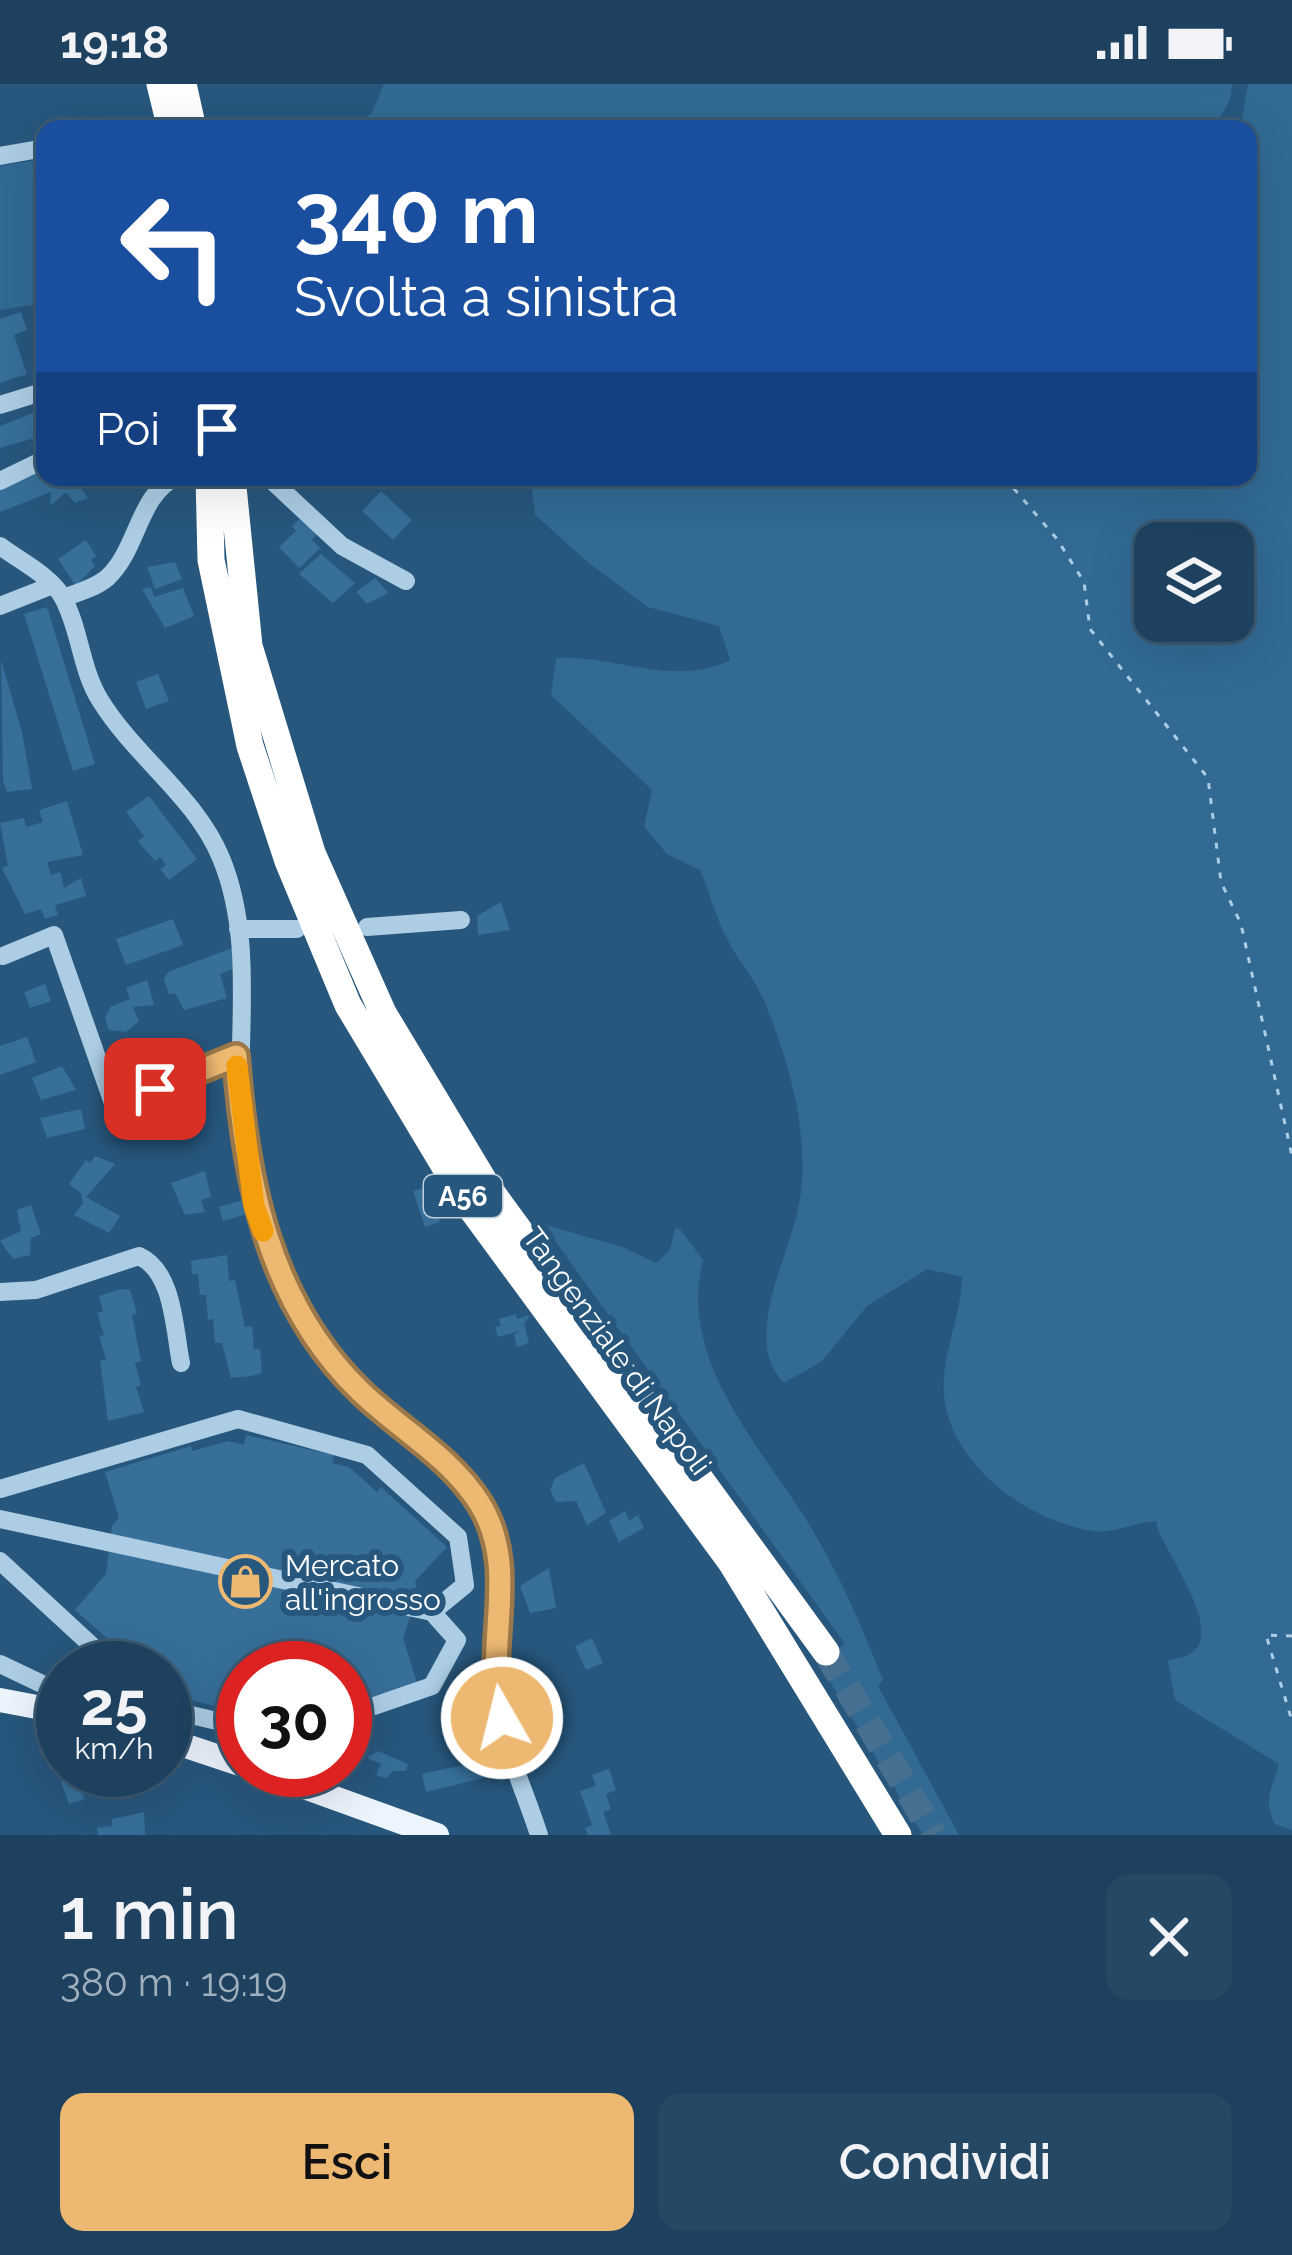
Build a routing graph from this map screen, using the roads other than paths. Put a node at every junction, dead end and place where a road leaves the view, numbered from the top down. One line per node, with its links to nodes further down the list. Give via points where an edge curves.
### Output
1 (160, 84): 3 (highway)
2 (184, 84): 4 (highway)
3 (168, 120)
4 (191, 120)
5 (36, 150): 6 (street)
6 (0, 156)
7 (36, 394): 8 (street)
8 (0, 406)
9 (36, 463): 10 (street)
10 (0, 481)
11 (158, 486): 17 (street, via 103,583)
12 (209, 486): 43 (highway, Tangenziale di Napoli / A56, via 211,560 250,746 348,1005 465,1200 731,1562)
13 (233, 486): 32 (highway, Tangenziale di Napoli / A56, via 249,646 313,853 382,1012 487,1186)
14 (278, 486): 16 (street, via 342,546)
15 (0, 546): 17 (street)
16 (406, 581)
17 (58, 592): 18 (street); 21 (street, via 96,694 206,827)
18 (1, 604)
19 (461, 920): 20 (street)
20 (367, 927)
21 (238, 928): 22 (street); 24 (street)
22 (297, 929)
23 (3, 956): 24 (street, via 54,935 114,1106)
24 (236, 1056): 42 (street, via 254,1206 282,1278 357,1388 458,1473 495,1538 503,1584 492,1641 495,1692)
25 (0, 1292): 26 (street, via 36,1290 139,1256 152,1262 166,1289)
26 (181, 1363)
27 (0, 1489): 30 (street, via 238,1419 367,1455 458,1537 465,1585)
28 (0, 1519): 30 (street)
29 (0, 1561): 31 (street)
30 (432, 1612): 39 (street, via 458,1640 432,1685)
31 (87, 1641)
32 (826, 1652)
33 (0, 1664): 35 (street)
34 (0, 1677): 36 (street)
35 (36, 1681)
36 (36, 1684)
37 (0, 1700): 38 (main road)
38 (36, 1707)
39 (372, 1707)
40 (332, 1797): 41 (main road)
41 (437, 1835)
42 (539, 1835)
43 (898, 1835)

